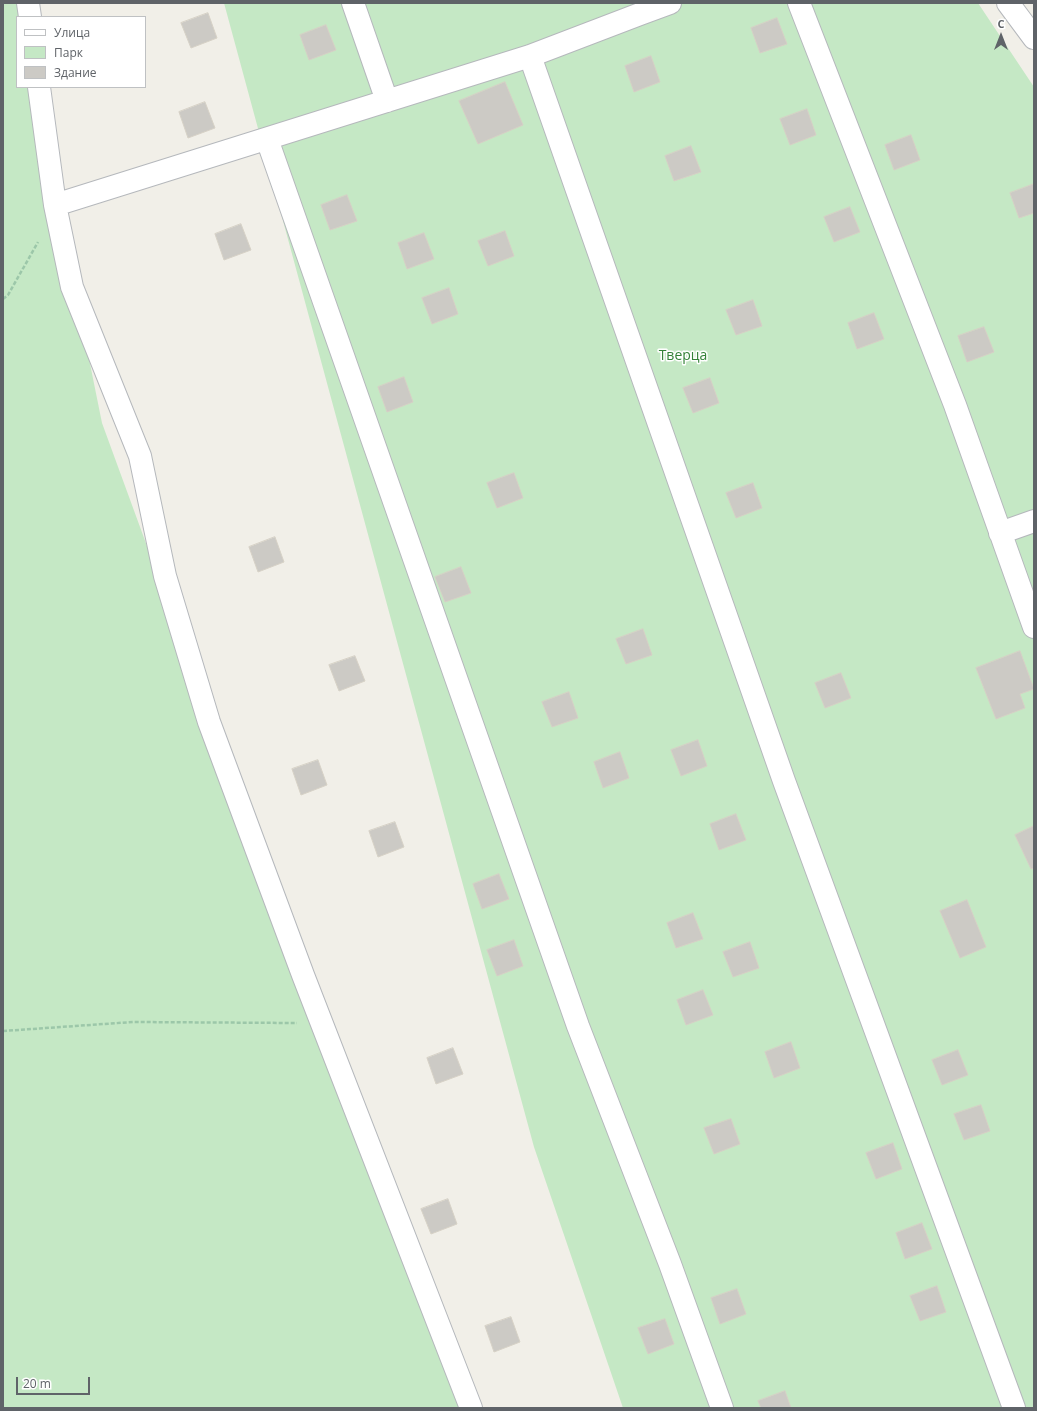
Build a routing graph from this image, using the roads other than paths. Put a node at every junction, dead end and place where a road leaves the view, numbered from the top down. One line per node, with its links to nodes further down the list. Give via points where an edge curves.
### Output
1 (28, 3): 7 (street)
2 (353, 3): 11 (street)
3 (670, 3): 6 (street)
4 (799, 3): 15 (street, via 955,405)
5 (1008, 3): 8 (street)
6 (638, 8): 9 (street)
7 (30, 16)
8 (1034, 38)
9 (530, 56): 11 (street); 19 (street, via 784,781)
10 (39, 88): 13 (street)
11 (387, 101): 12 (street)
12 (267, 139): 13 (street); 18 (street, via 578,1026 667,1256)
13 (55, 205): 17 (street, via 72,287 140,456 165,576 209,722 303,975)
14 (1034, 521): 15 (street)
15 (1000, 532): 16 (street)
16 (1034, 627)
17 (471, 1408)
18 (722, 1408)
19 (1014, 1408)

